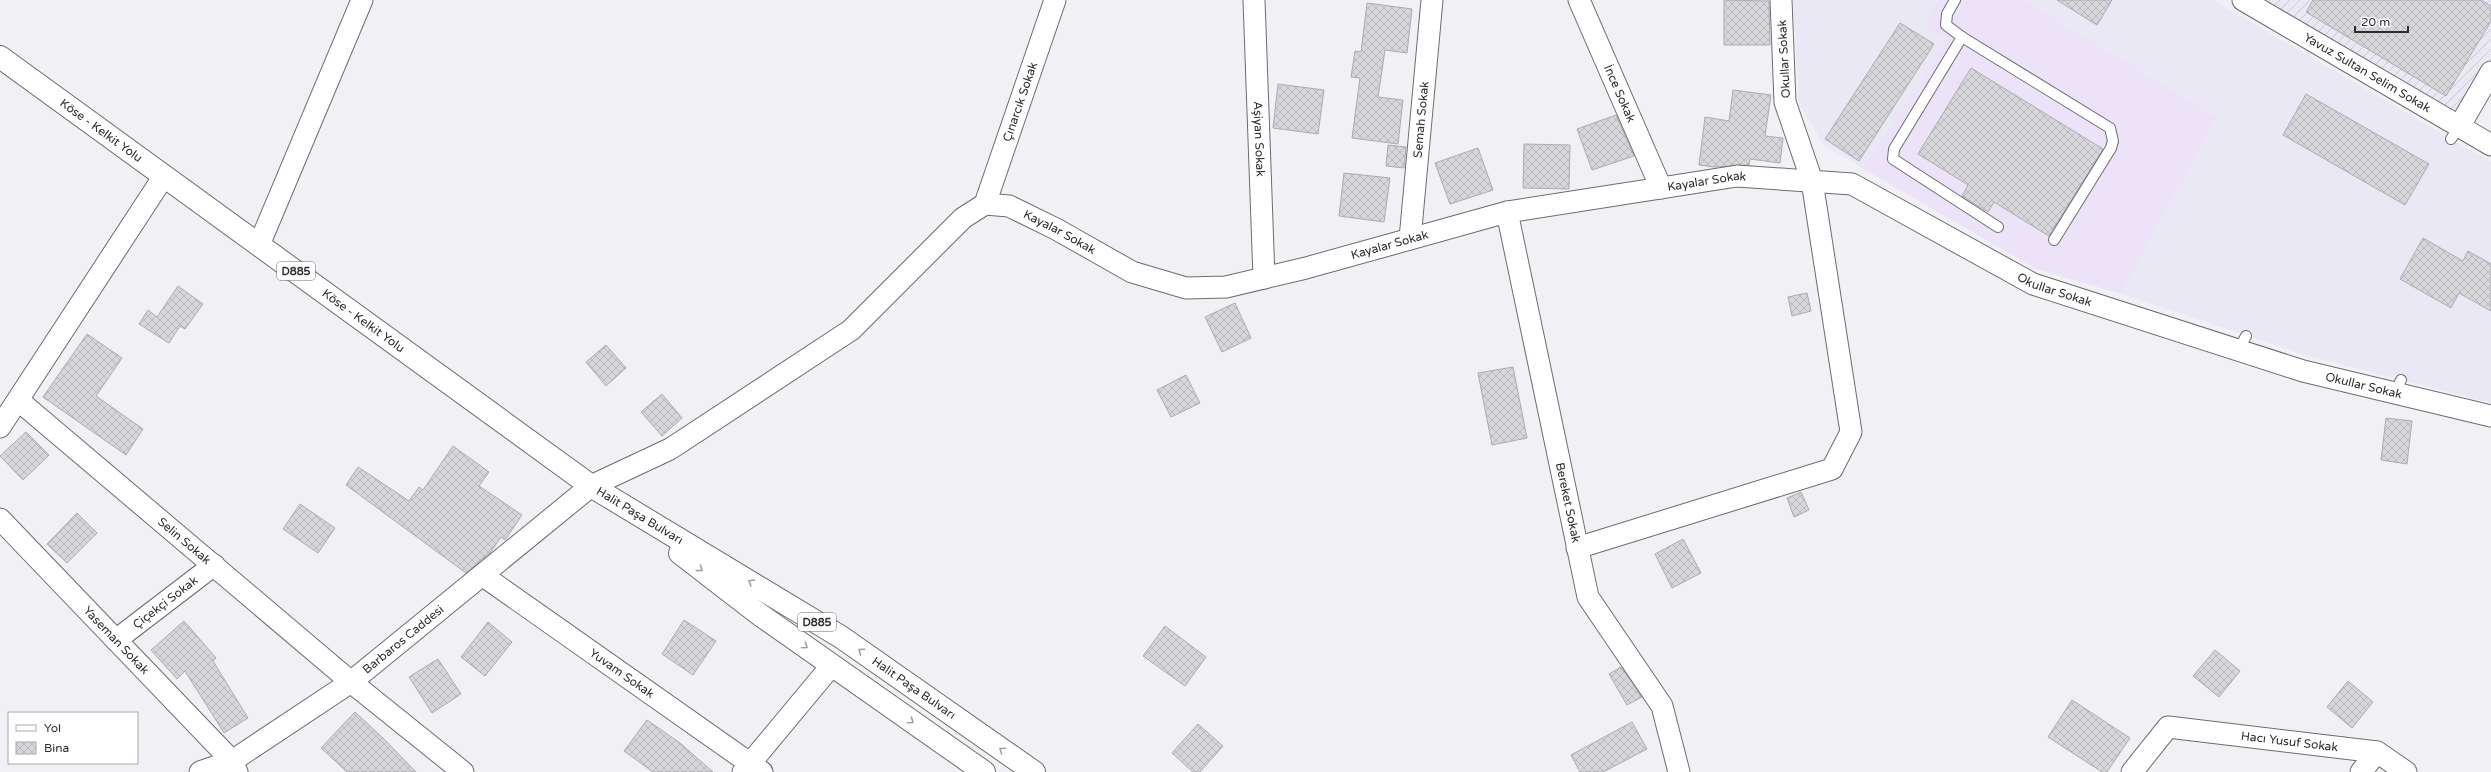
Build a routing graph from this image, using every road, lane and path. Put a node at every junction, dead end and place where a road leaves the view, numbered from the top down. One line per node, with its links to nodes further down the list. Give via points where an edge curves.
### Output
1 (362, 0): 22 (street)
2 (1055, 0): 17 (street, Çınarcık Sokak)
3 (1254, 0): 23 (street, Aşiyan Sokak)
4 (1432, 0): 20 (street, Semah Sokak)
5 (1579, 0): 16 (street, İnce Sokak)
6 (1781, 0): 15 (street, Okullar Sokak, via 1788,21 1785,102)
7 (1955, 0): 9 (lane, via 1947,14 1946,25)
8 (2243, 0): 12 (street, Yavuz Sultan Selim Sokak)
9 (1962, 37): 19 (lane, via 1894,148 1893,159); 21 (lane, via 2110,128 2113,141 2111,148)
10 (0, 57): 14 (main road, Köse - Kelkit Yolu / D885)
11 (2491, 72): 12 (street)
12 (2455, 133): 13 (street, Yavuz Sultan Selim Sokak)
13 (2491, 146)
14 (164, 176): 22 (main road, Köse - Kelkit Yolu / D885); 24 (street)
15 (1812, 180): 16 (street, Kayalar Sokak, via 1737,176); 25 (street, Okullar Sokak, via 1852,184 2033,284 2242,343 2303,371 2398,387); 29 (street, via 1851,432 1832,469)
16 (1661, 188): 18 (street, Kayalar Sokak)
17 (985, 204): 23 (street, Kayalar Sokak, via 1009,206 1132,272 1186,288 1226,287); 27 (street, Barbaros Caddesi, via 963,218 852,330 670,449)
18 (1507, 212): 20 (street, Kayalar Sokak); 29 (street, Bereket Sokak)
19 (1998, 227)
20 (1410, 239): 23 (street, Kayalar Sokak)
21 (2054, 240)
22 (259, 245): 27 (main road, Köse - Kelkit Yolu / D885)
23 (1264, 278)
24 (18, 400): 26 (street); 30 (street, Selin Sokak)
25 (2491, 416)
26 (0, 427)
27 (591, 486): 31 (street, Barbaros Caddesi); 33 (main road, Halit Paşa Bulvarı / D885, one-way to 33, via 759,614); 41 (main road, Halit Paşa Bulvarı / D885, one-way to 27, via 841,637)
28 (0, 519): 32 (street, Yaseman Sokak)
29 (1577, 548): 42 (street, Bereket Sokak, via 1588,597 1662,706)
30 (214, 565): 32 (street, Çiçekçi Sokak); 34 (street, Selin Sokak)
31 (482, 575): 34 (street, Barbaros Caddesi); 37 (street, Yuvam Sokak)
32 (116, 640): 36 (street, Yaseman Sokak)
33 (832, 666): 37 (street); 40 (main road, Halit Paşa Bulvarı / D885, one-way to 40)
34 (351, 682): 36 (street, Barbaros Caddesi); 39 (street, Selin Sokak)
35 (2377, 752): 43 (street, Hacı Yusuf Sokak, via 2168,728); 44 (street); 45 (street, Hacı Yusuf Sokak)
36 (235, 766): 38 (street, Barbaros Caddesi)
37 (752, 769)
38 (200, 772)
39 (463, 772)
40 (984, 772)
41 (1034, 772)
42 (1679, 772)
43 (2132, 772)
44 (2361, 772)
45 (2406, 772)

